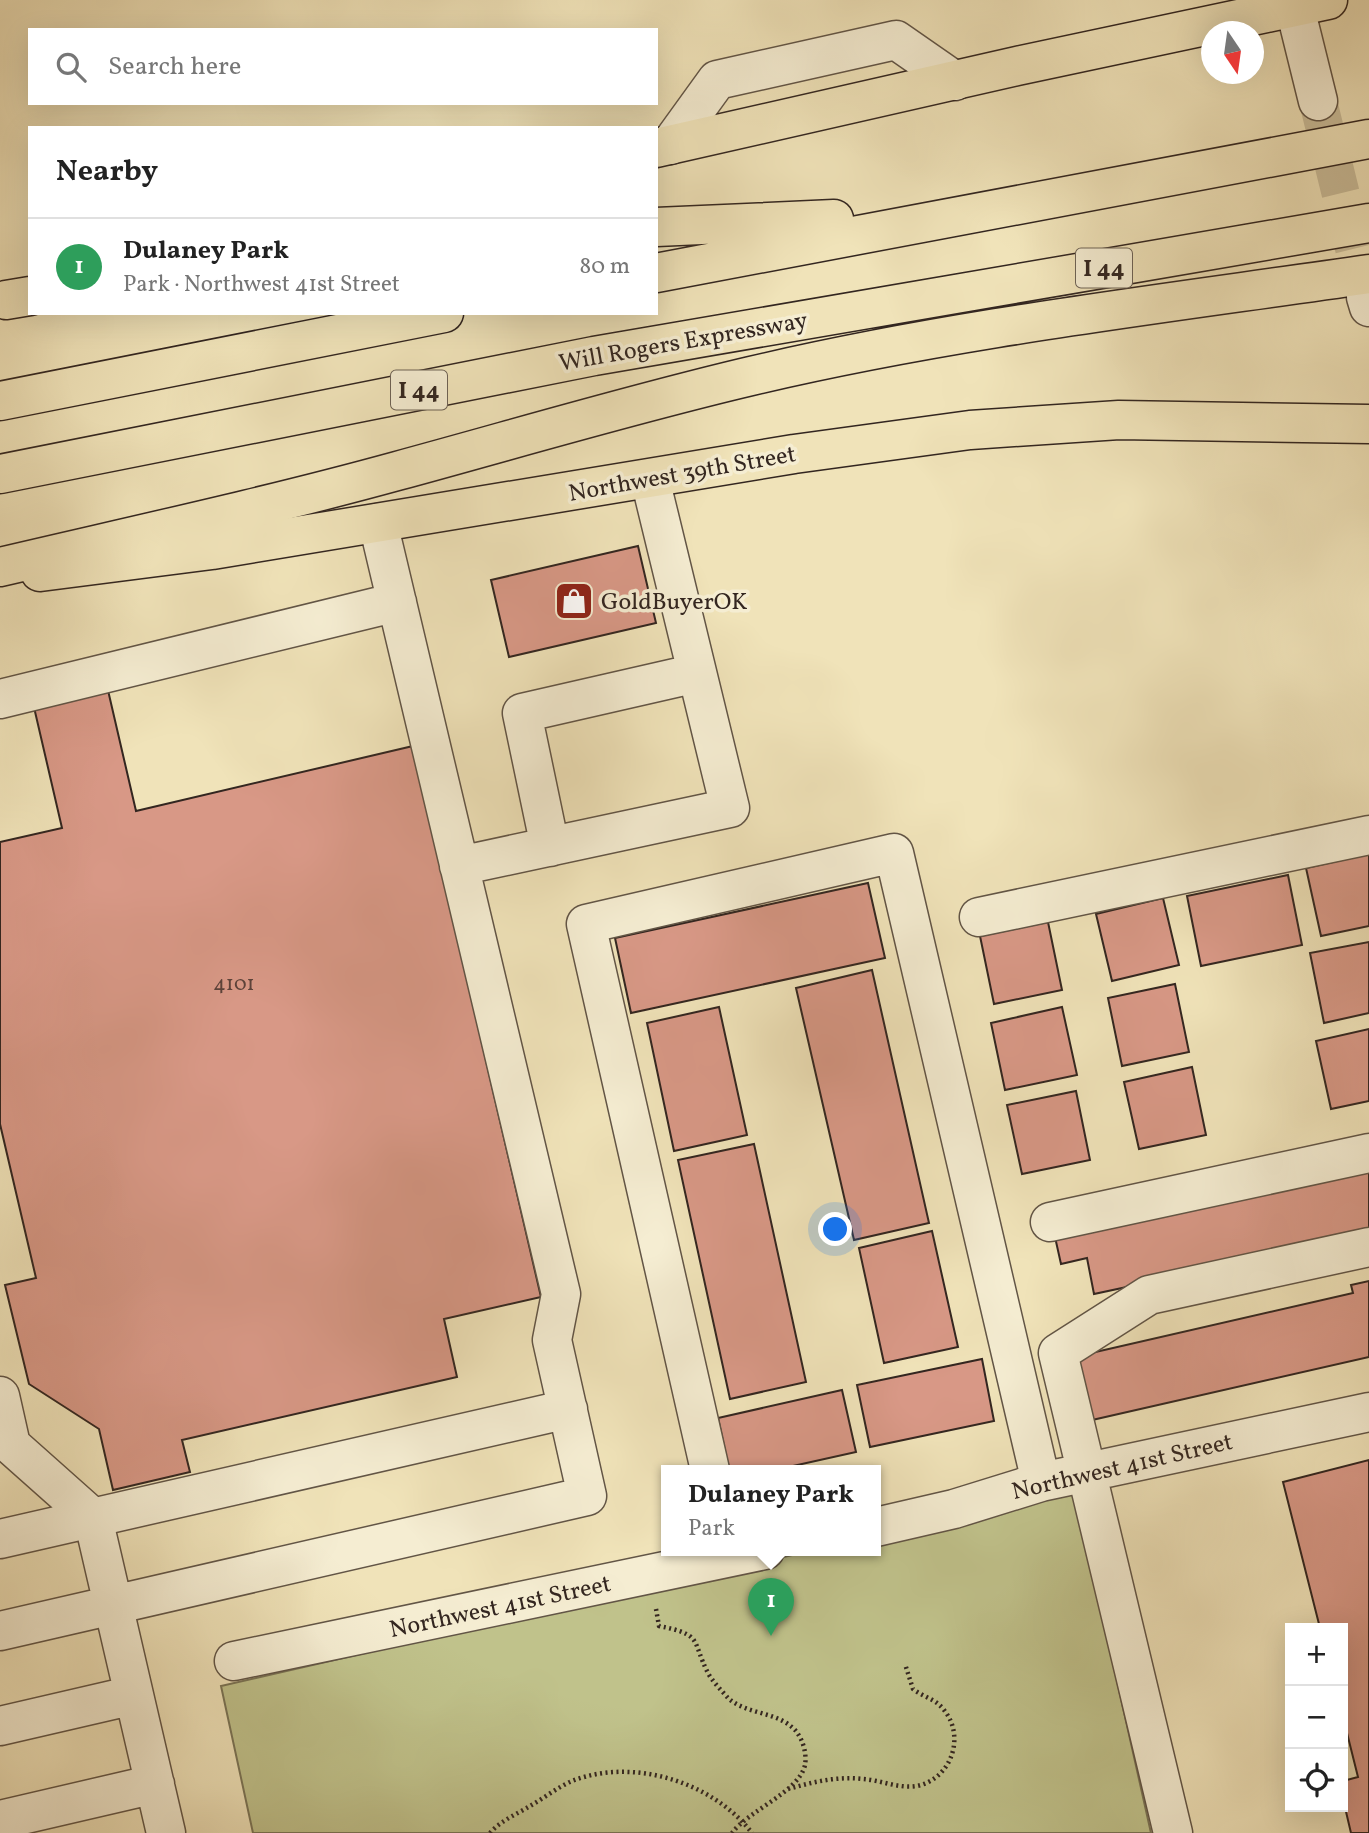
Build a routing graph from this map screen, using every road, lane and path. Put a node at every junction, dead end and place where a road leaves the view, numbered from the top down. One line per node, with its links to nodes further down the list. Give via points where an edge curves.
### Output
1 (1305, 3): 2 (main road); 3 (street)
2 (955, 81): 5 (main road); 5 (street, via 896,40 729,77 717,80)
3 (1318, 101)
4 (1369, 139): 6 (main road)
5 (663, 146)
6 (972, 212): 8 (main road); 9 (main road)
7 (1369, 223): 14 (main road, Will Rogers Expressway / I 44, via 594,356)
8 (658, 227)
9 (658, 273)
10 (1368, 293): 17 (main road, via 1079,316 754,375 394,472)
11 (434, 315): 12 (main road)
12 (0, 401)
13 (1369, 424): 15 (main road, Northwest 39th Street, via 1119,420 1019,426 863,443)
14 (0, 474)
15 (650, 479): 16 (main road, Northwest 39th Street); 20 (street)
16 (378, 523): 18 (main road, Northwest 39th Street); 19 (street)
17 (0, 567)
18 (0, 577)
19 (397, 603): 21 (street); 24 (street)
20 (696, 673): 23 (street, via 522,713); 23 (street, via 730,808)
21 (0, 699)
22 (1369, 835): 25 (street)
23 (550, 847): 24 (street)
24 (459, 866): 30 (street, via 561,1294 552,1340)
25 (979, 917)
26 (1369, 1153): 27 (street)
27 (1051, 1222)
28 (1369, 1247): 34 (street, via 1149,1295 1058,1353)
29 (0, 1396): 32 (street)
30 (568, 1409): 36 (street); 41 (street, via 587,1496)
31 (1369, 1412): 34 (street, Northwest 41st Street)
32 (6, 1447): 36 (street)
33 (709, 1465): 35 (street, via 586,924 894,853)
34 (1087, 1471): 35 (street, Northwest 41st Street); 55 (street)
35 (1041, 1482): 37 (street, Northwest 41st Street)
36 (93, 1518): 38 (street); 41 (street)
37 (881, 1526)
38 (0, 1539)
39 (728, 1556): 40 (street, Northwest 41st Street)
40 (648, 1575): 43 (street, Northwest 41st Street); 48 (path, via 659,1626 680,1630 695,1640 708,1674 730,1699 794,1730 805,1748 805,1767)
41 (113, 1605): 42 (street); 45 (street)
42 (0, 1631)
43 (234, 1661)
44 (905, 1664): 48 (path, via 913,1689 934,1700 949,1716 953,1754 939,1775 916,1786 831,1779)
45 (134, 1695): 46 (street); 47 (street)
46 (0, 1726)
47 (155, 1784): 49 (street); 51 (street)
48 (789, 1789): 50 (path)
49 (0, 1820)
50 (742, 1820): 52 (path, via 686,1785 633,1772 572,1781); 53 (path); 54 (path)
51 (166, 1833)
52 (490, 1833)
53 (732, 1833)
54 (752, 1833)
55 (1173, 1833)

